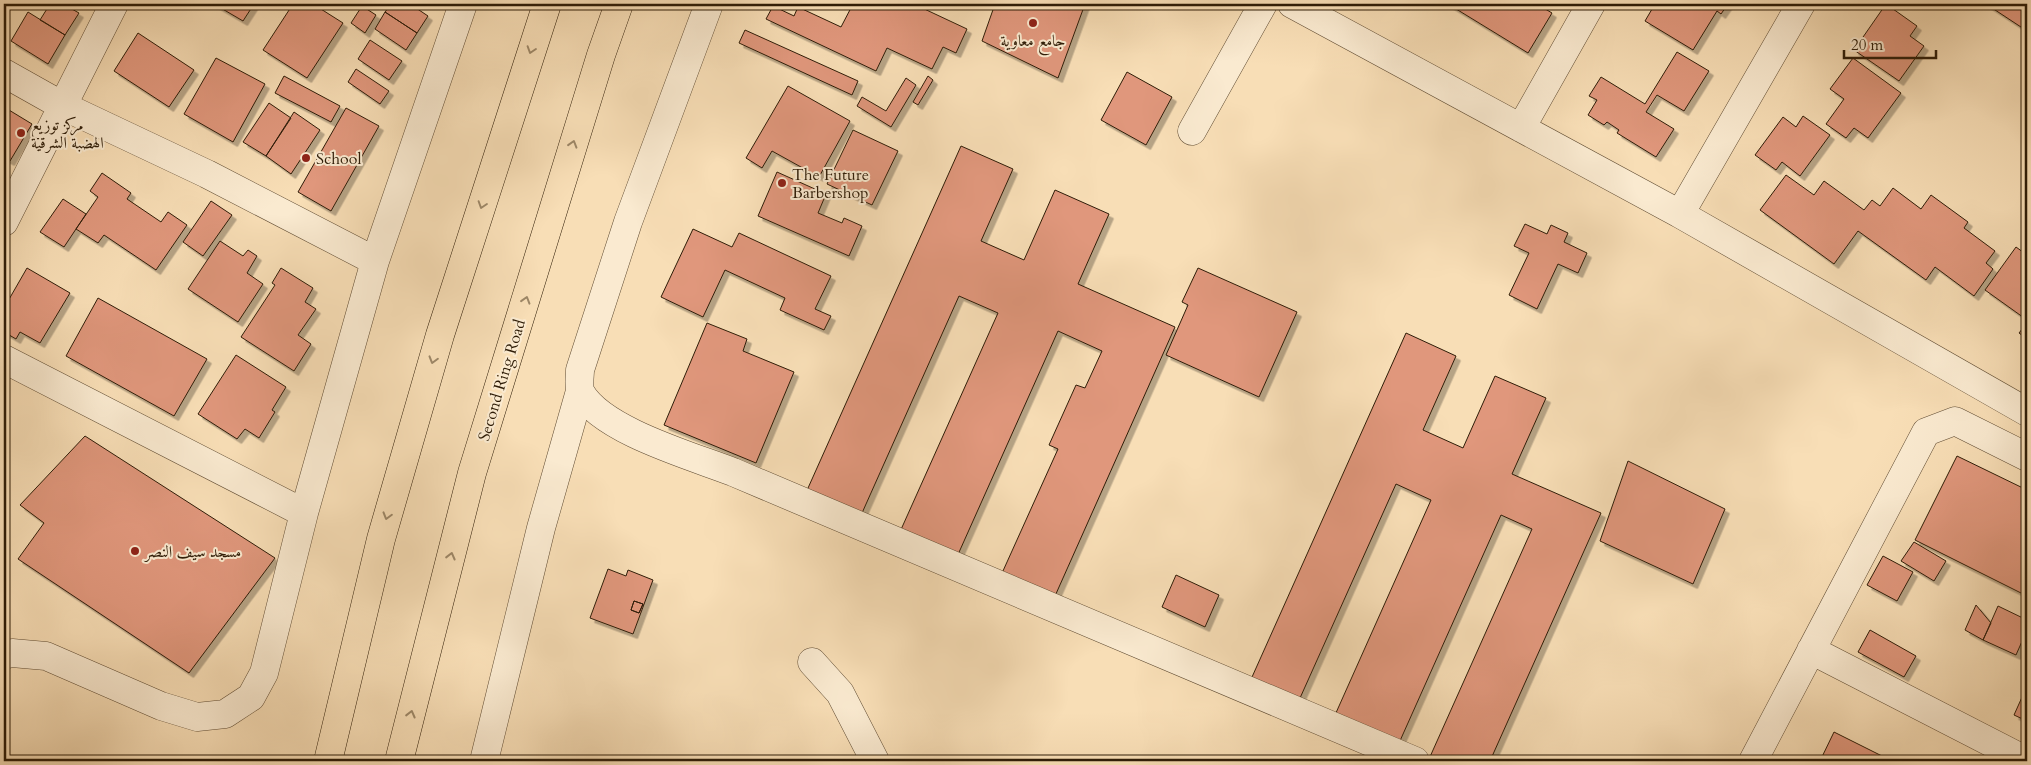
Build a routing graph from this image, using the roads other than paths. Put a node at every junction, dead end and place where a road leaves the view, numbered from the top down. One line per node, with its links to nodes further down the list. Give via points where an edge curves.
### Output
1 (114, 4): 11 (street)
2 (464, 4): 16 (street)
3 (547, 4): 26 (highway, one-way to 26, via 440,335 381,538)
4 (619, 4): 27 (highway, Second Ring Road, one-way to 4, via 472,473)
5 (709, 4): 18 (street, via 628,222 580,370)
6 (1263, 4): 13 (street)
7 (1292, 4): 12 (street)
8 (1591, 4): 12 (street)
9 (1801, 4): 14 (street)
10 (4, 73): 11 (street)
11 (62, 105): 15 (street); 16 (street, via 207,174)
12 (1521, 128): 14 (street)
13 (1192, 131)
14 (1680, 214): 19 (street)
15 (4, 222)
16 (375, 261): 21 (street)
17 (4, 359): 21 (street)
18 (580, 391): 28 (street, via 541,528); 30 (street, via 610,421 640,435)
19 (2027, 412)
20 (2027, 457): 22 (street, via 1955,421 1926,432)
21 (304, 513): 23 (street, via 264,673 251,697 225,714 197,718 161,706 46,656)
22 (1811, 650): 25 (street); 31 (street)
23 (4, 655)
24 (812, 662): 29 (street, via 840,693)
25 (2015, 758)
26 (328, 761)
27 (399, 761)
28 (484, 761)
29 (875, 761)
30 (1414, 761)
31 (1753, 761)

